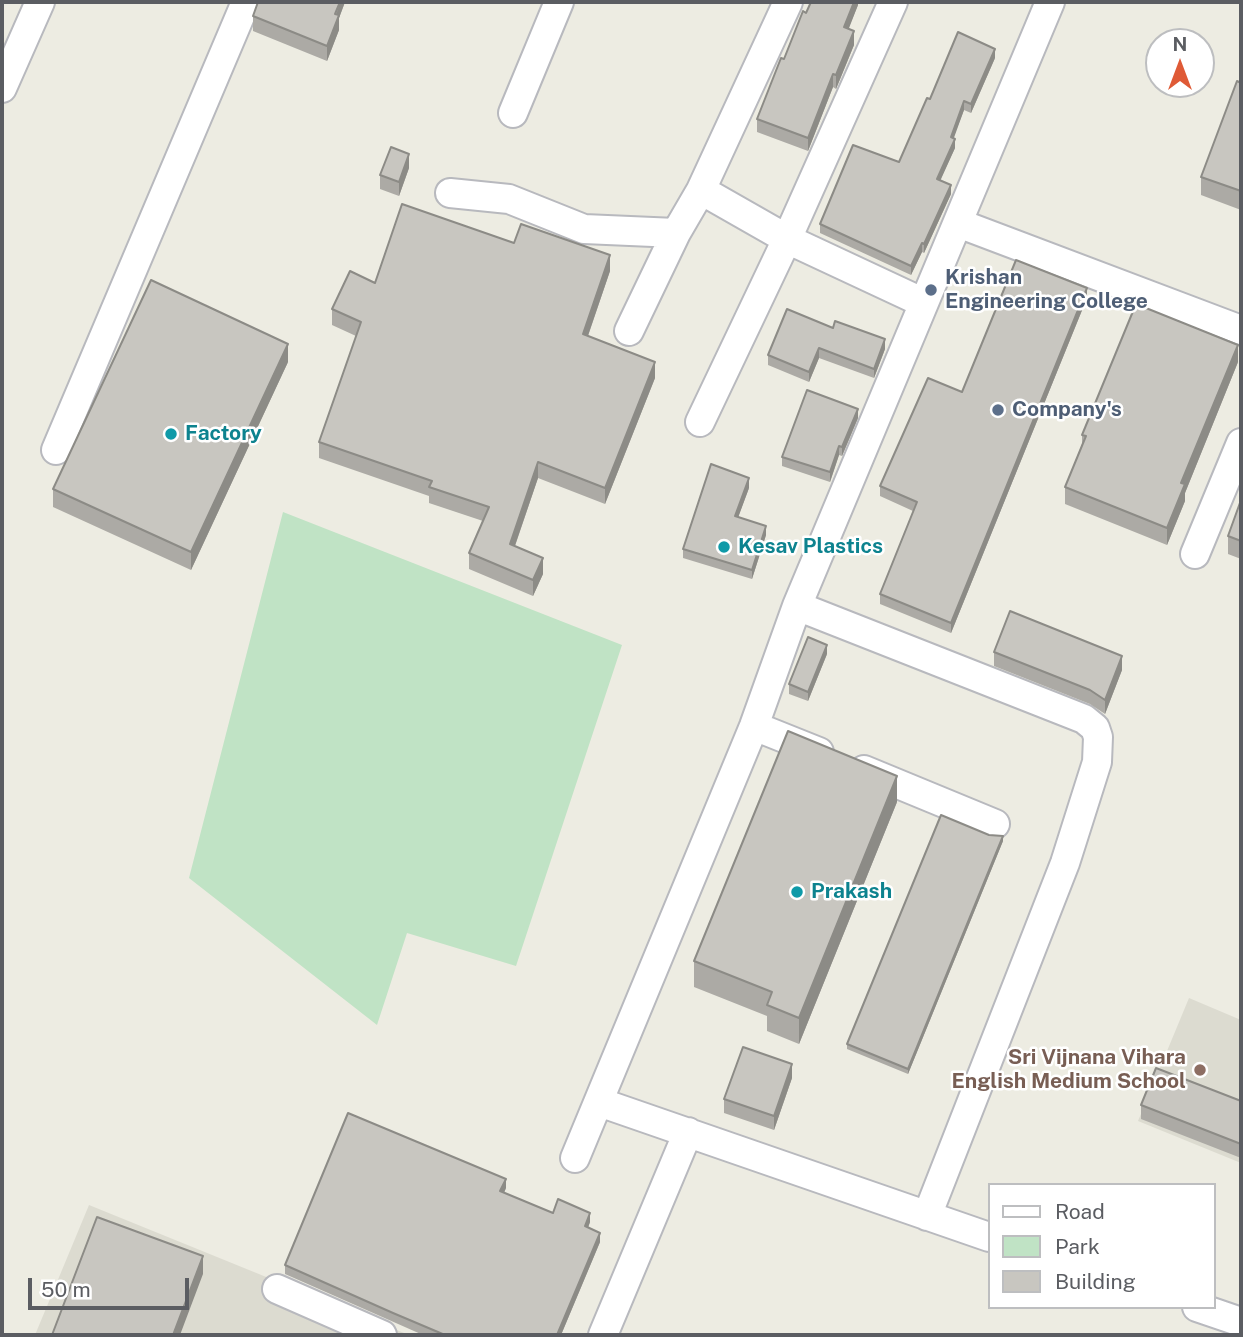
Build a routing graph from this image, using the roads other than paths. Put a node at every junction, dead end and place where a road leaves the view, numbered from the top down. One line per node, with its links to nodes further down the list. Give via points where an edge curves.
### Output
1 (40, 2): 7 (street)
2 (246, 2): 19 (street)
3 (559, 2): 8 (street)
4 (788, 2): 9 (street)
5 (893, 2): 13 (street)
6 (1050, 2): 11 (street)
7 (2, 88)
8 (513, 113)
9 (701, 190): 12 (street); 13 (street)
10 (450, 193): 12 (street, via 509,199 584,229)
11 (958, 223): 14 (street); 15 (street)
12 (676, 233): 16 (street)
13 (787, 239): 14 (street); 17 (street)
14 (925, 303): 21 (street)
15 (1241, 330)
16 (629, 331)
17 (700, 422)
18 (1241, 443): 20 (street)
19 (55, 450)
20 (1195, 554)
21 (797, 606): 22 (street); 27 (street, via 1084,719 1098,737 1097,762 1065,863)
22 (754, 726): 23 (street); 24 (street)
23 (995, 824)
24 (599, 1102): 25 (street); 26 (street)
25 (688, 1132): 27 (street); 33 (street)
26 (575, 1158)
27 (926, 1216): 28 (street)
28 (988, 1237)
29 (278, 1289): 32 (street)
30 (1203, 1309): 31 (street)
31 (1241, 1322)
32 (382, 1335)
33 (603, 1335)

